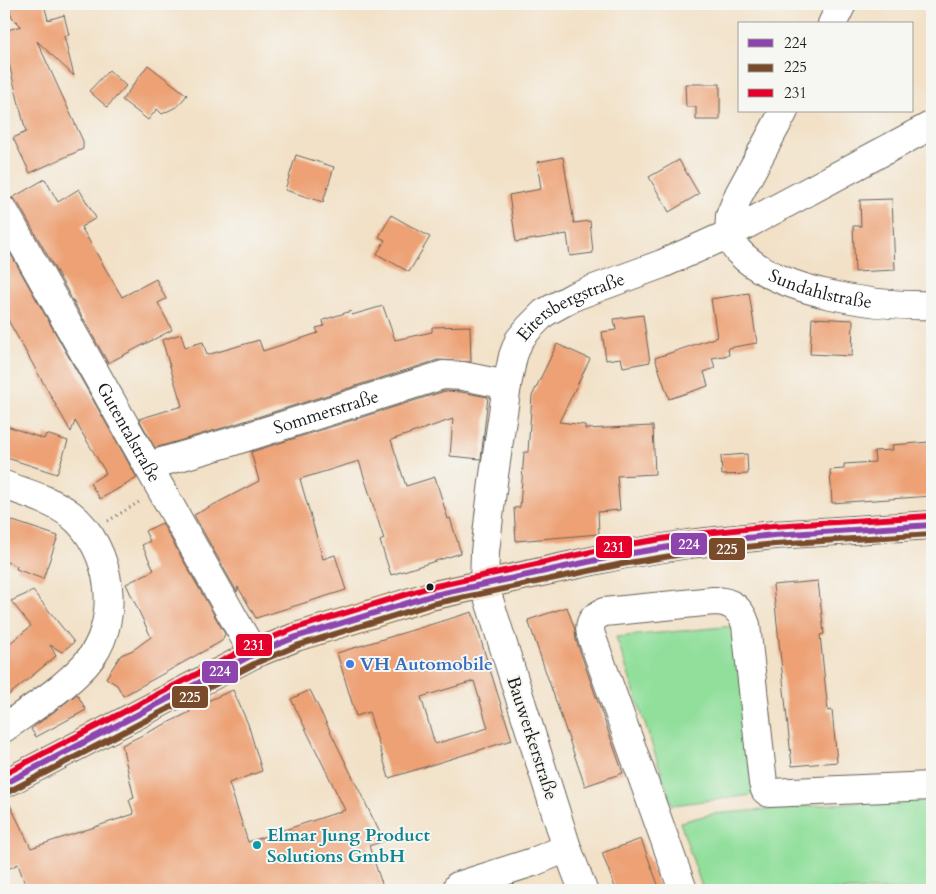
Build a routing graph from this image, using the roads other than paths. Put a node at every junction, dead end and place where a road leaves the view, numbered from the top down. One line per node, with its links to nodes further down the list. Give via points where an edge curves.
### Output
1 (842, 4): 2 (street)
2 (833, 22)
3 (783, 112): 6 (street, via 739,194 730,216)
4 (932, 126): 6 (street, Eitersbergstraße)
5 (4, 211): 9 (street, Gutentalstraße)
6 (729, 234): 7 (street, Sundahlstraße, via 737,250 773,276 836,296 879,303); 8 (street, Eitersbergstraße, via 662,264 575,296 544,313 519,340)
7 (932, 305)
8 (507, 384): 9 (street, Sommerstraße, via 443,375 234,441); 12 (street, Eitersbergstraße, via 493,482)
9 (155, 478): 13 (street, Gutentalstraße)
10 (4, 485): 14 (street, via 59,507 88,532 106,574 108,611 103,635 86,664)
11 (932, 525): 12 (main road, via 688,544)
12 (484, 584): 13 (main road, via 356,618); 17 (street, Bauwerkerstraße)
13 (254, 654): 15 (main road)
14 (4, 728)
15 (4, 784)
16 (932, 786): 20 (street, via 770,793 763,783 746,625 737,608 722,600 714,600 604,612 591,622 591,635)
17 (567, 848): 18 (street, via 458,886); 19 (street, Bauwerkerstraße)
18 (460, 890)
19 (583, 890)
20 (683, 890)

